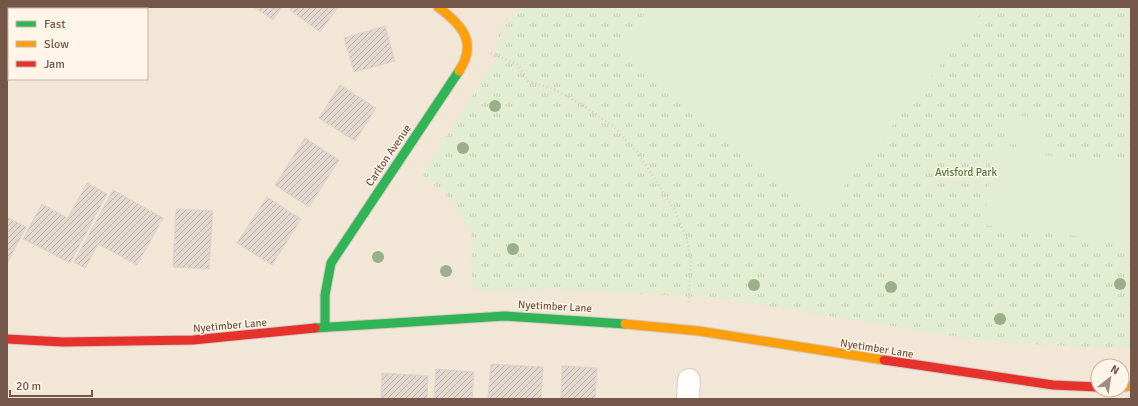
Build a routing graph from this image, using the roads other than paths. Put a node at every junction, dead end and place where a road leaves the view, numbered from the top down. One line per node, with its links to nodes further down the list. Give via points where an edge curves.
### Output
1 (438, 7): 2 (street, Carlton Avenue, via 459,22 464,30 467,42 464,63 331,263 323,302)
2 (325, 327): 3 (street, Nyetimber Lane, via 193,340 63,342); 5 (street, Nyetimber Lane, via 504,316 596,321 699,331 939,369)
3 (7, 339)
4 (1090, 388): 5 (street, Nyetimber Lane)
5 (1052, 392)

